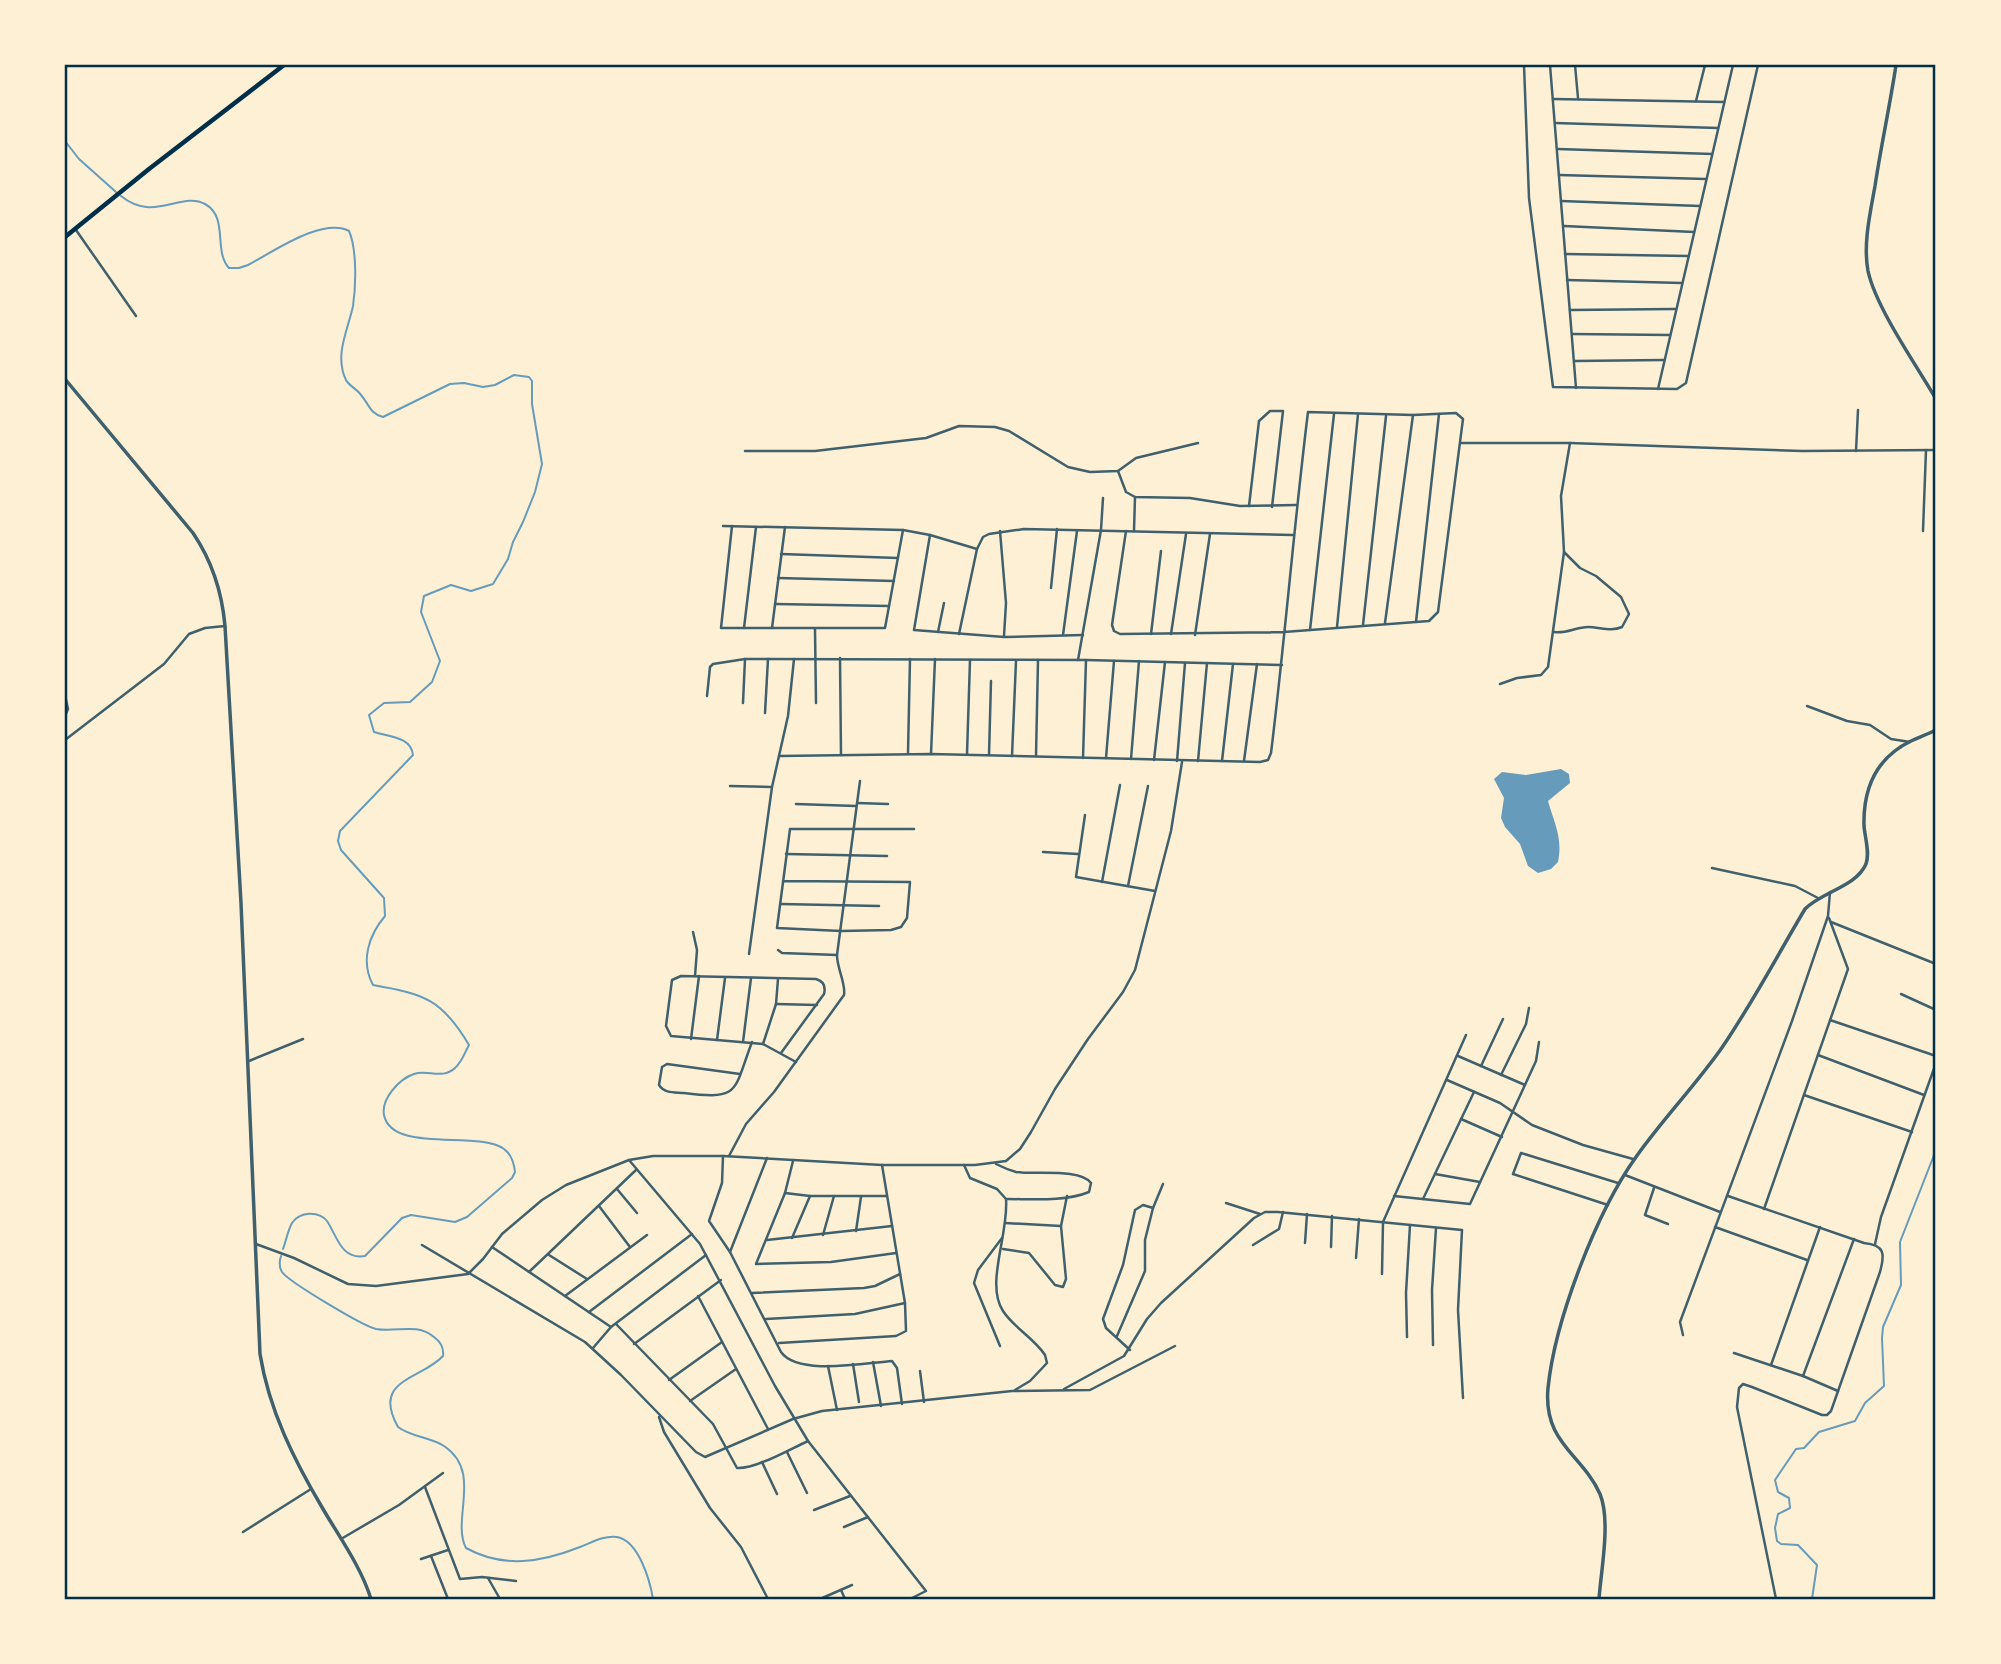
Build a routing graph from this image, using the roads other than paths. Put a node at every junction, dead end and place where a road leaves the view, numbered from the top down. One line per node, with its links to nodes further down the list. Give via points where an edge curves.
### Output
1 (284, 65): 22 (highway)
2 (1524, 65): 37 (street, via 1529,198 1553,387)
3 (1550, 65): 10 (street)
4 (1575, 65): 9 (street)
5 (1705, 65): 11 (street)
6 (1732, 65): 12 (street)
7 (1757, 65): 38 (street, via 1686,383 1677,389)
8 (1896, 65): 39 (street, via 1867,239 1868,272 1891,323)
9 (1578, 98): 10 (street); 11 (street)
10 (1553, 99): 13 (street)
11 (1696, 101): 12 (street)
12 (1724, 102): 14 (street)
13 (1555, 122): 14 (street); 15 (street)
14 (1718, 128): 16 (street)
15 (1557, 149): 16 (street); 17 (street)
16 (1712, 154): 18 (street)
17 (1559, 176): 18 (street); 19 (street)
18 (1706, 179): 20 (street)
19 (1561, 201): 20 (street); 21 (street)
20 (1700, 206): 23 (street)
21 (1563, 226): 23 (street); 25 (street)
22 (75, 229): 24 (highway); 31 (street)
23 (1694, 232): 26 (street)
24 (65, 237)
25 (1565, 254): 26 (street); 27 (street)
26 (1688, 256): 28 (street)
27 (1567, 280): 28 (street); 30 (street)
28 (1682, 283): 29 (street)
29 (1676, 309): 30 (street); 33 (street)
30 (1570, 310): 32 (street)
31 (136, 316)
32 (1572, 334): 33 (street); 35 (street)
33 (1670, 335): 34 (street)
34 (1664, 360): 35 (street); 38 (street)
35 (1575, 361): 37 (street)
36 (65, 379): 89 (street, via 201,546 219,592)
37 (1576, 388): 38 (street)
38 (1658, 388)
39 (1936, 399)
40 (1858, 410): 52 (street)
41 (1334, 412): 42 (street); 56 (street, via 1308,412); 94 (street)
42 (1359, 414): 44 (street); 90 (street)
43 (1439, 414): 45 (street); 47 (street, via 1462,416); 86 (street)
44 (1386, 415): 45 (street); 88 (street)
45 (1413, 415): 87 (street)
46 (1198, 443): 53 (street, via 1136,458)
47 (1461, 443): 48 (street); 86 (street, via 1438,612 1433,619)
48 (1570, 443): 52 (street); 77 (street, via 1561,496)
49 (1926, 450): 50 (street); 52 (street); 70 (street)
50 (1936, 450)
51 (745, 451): 53 (street, via 815,451 926,438 959,426 995,427 1075,470)
52 (1856, 451)
53 (1118, 471): 54 (street, via 1123,488)
54 (1135, 497): 57 (street); 69 (street)
55 (1103, 498): 66 (street)
56 (1296, 505): 58 (street); 74 (street)
57 (1249, 506): 58 (street); 58 (street, via 1259,421 1270,411 1283,411)
58 (1272, 506)
59 (723, 526): 60 (street)
60 (732, 526): 61 (street); 91 (street, via 720,628)
61 (756, 527): 62 (street); 91 (street)
62 (785, 527): 65 (street); 78 (street)
63 (1057, 529): 64 (street); 67 (street); 82 (street)
64 (1077, 529): 66 (street); 100 (street)
65 (903, 530): 73 (street); 79 (street)
66 (1101, 530): 68 (street); 101 (street)
67 (1000, 531): 75 (street, via 983,537); 104 (street)
68 (1126, 531): 69 (street); 98 (street, via 1112,628 1120,634)
69 (1134, 531): 71 (street)
70 (1923, 531)
71 (1186, 533): 72 (street); 102 (street)
72 (1210, 533): 74 (street); 103 (street)
73 (930, 535): 75 (street); 95 (street, via 914,630)
74 (1293, 535): 96 (street)
75 (977, 549): 99 (street)
76 (1161, 551): 98 (street)
77 (1564, 552): 97 (street); 97 (street, via 1621,597 1629,614 1615,630 1585,627)
78 (781, 554): 79 (street); 80 (street)
79 (898, 558): 81 (street)
80 (778, 578): 81 (street); 84 (street)
81 (894, 580): 85 (street)
82 (1051, 588)
83 (944, 603): 95 (street)
84 (775, 604): 85 (street); 92 (street)
85 (889, 606): 93 (street, via 885,628)
86 (1416, 622): 87 (street)
87 (1385, 624): 88 (street)
88 (1363, 625): 90 (street)
89 (225, 626): 135 (street, via 189,634 164,664); 211 (street)
90 (1337, 627): 94 (street)
91 (744, 628): 92 (street)
92 (772, 628): 93 (street)
93 (815, 628): 108 (street)
94 (1310, 630): 96 (street)
95 (939, 632): 99 (street)
96 (1284, 632): 103 (street); 124 (street)
97 (1554, 632): 126 (street, via 1545,672)
98 (1151, 634): 102 (street)
99 (959, 635): 104 (street)
100 (1063, 635): 101 (street); 104 (street)
101 (1083, 635): 115 (street)
102 (1171, 635): 103 (street)
103 (1195, 635)
104 (1004, 637)
105 (745, 659): 106 (street); 128 (street, via 713,664); 129 (street)
106 (768, 659): 107 (street); 132 (street)
107 (794, 659): 108 (street); 143 (street)
108 (816, 659): 109 (street); 130 (street)
109 (840, 659): 110 (street); 140 (street)
110 (910, 659): 111 (street); 137 (street)
111 (935, 659): 112 (street); 138 (street)
112 (970, 659): 113 (street); 139 (street)
113 (1016, 660): 114 (street); 142 (street)
114 (1038, 660): 115 (street); 144 (street)
115 (1079, 660): 116 (street)
116 (1086, 660): 118 (street); 145 (street)
117 (1139, 660): 118 (street); 119 (street); 147 (street)
118 (1114, 661): 146 (street)
119 (1165, 661): 120 (street); 148 (street)
120 (1185, 662): 121 (street); 149 (street)
121 (1208, 662): 122 (street); 150 (street)
122 (1233, 663): 123 (street); 151 (street)
123 (1257, 664): 124 (street); 152 (street)
124 (1282, 665): 152 (street, via 1270,757)
125 (991, 681): 141 (street)
126 (1500, 684)
127 (65, 695): 133 (street)
128 (707, 696)
129 (743, 703)
130 (816, 703)
131 (1807, 706): 136 (street)
132 (765, 713)
133 (65, 716)
134 (1936, 732): 136 (street)
135 (65, 740)
136 (1910, 742): 175 (street, via 1886,760 1868,788 1865,867)
137 (908, 754): 138 (street); 140 (street)
138 (931, 754): 139 (street)
139 (967, 754): 141 (street)
140 (841, 755): 143 (street)
141 (989, 755): 142 (street)
142 (1012, 755): 144 (street)
143 (779, 756): 157 (street)
144 (1036, 757): 145 (street)
145 (1083, 758): 146 (street)
146 (1106, 758): 147 (street)
147 (1131, 759): 148 (street)
148 (1154, 760): 149 (street)
149 (1179, 761): 150 (street); 174 (street, via 1171,831)
150 (1198, 761): 151 (street)
151 (1222, 761): 152 (street)
152 (1244, 761)
153 (860, 781): 159 (street)
154 (1120, 785): 172 (street)
155 (730, 786): 157 (street)
156 (1148, 786): 173 (street)
157 (772, 787): 185 (street)
158 (796, 804): 159 (street)
159 (857, 804): 160 (street); 162 (street)
160 (888, 804)
161 (1085, 815): 166 (street)
162 (854, 829): 163 (street); 165 (street, via 790,829); 167 (street)
163 (914, 829)
164 (1043, 852): 166 (street)
165 (786, 854): 167 (street); 171 (street)
166 (1078, 854): 172 (street, via 1076,877)
167 (851, 855): 168 (street); 170 (street)
168 (887, 856)
169 (1712, 868): 176 (street, via 1796,886)
170 (847, 880): 171 (street); 178 (street); 182 (street, via 910,882 907,918 901,927 891,930)
171 (783, 881): 177 (street)
172 (1102, 882): 173 (street)
173 (1128, 886): 174 (street)
174 (1155, 891): 232 (street, via 1129,982 1020,1149)
175 (1830, 892): 176 (street); 180 (street)
176 (1818, 898): 230 (street, via 1805,909 1718,1053)
177 (780, 904): 178 (street); 182 (street, via 777,928)
178 (844, 904): 179 (street); 182 (street)
179 (879, 906)
180 (1828, 916): 181 (street); 249 (street)
181 (1830, 922): 187 (street); 198 (street, via 1847,969)
182 (841, 931): 186 (street)
183 (693, 932): 188 (street)
184 (778, 950): 186 (street)
185 (749, 954)
186 (837, 955): 212 (street, via 844,995)
187 (1936, 964)
188 (697, 976): 189 (street); 201 (street); 201 (street, via 672,980 666,1026 671,1037)
189 (725, 977): 190 (street); 202 (street)
190 (751, 978): 191 (street); 203 (street)
191 (778, 978): 193 (street); 194 (street, via 822,982 825,990)
192 (1900, 994): 196 (street)
193 (776, 1004): 194 (street); 206 (street)
194 (817, 1005): 207 (street)
195 (1529, 1008): 216 (street)
196 (1936, 1010)
197 (1503, 1019): 214 (street)
198 (1830, 1019): 208 (street); 210 (street)
199 (1466, 1035): 209 (street)
200 (303, 1039): 211 (street)
201 (691, 1039): 202 (street)
202 (717, 1040): 203 (street)
203 (743, 1042): 204 (street)
204 (752, 1042): 206 (street); 215 (street)
205 (1539, 1042): 218 (street)
206 (763, 1044): 207 (street)
207 (781, 1053): 212 (street)
208 (1818, 1055): 220 (street); 221 (street)
209 (1458, 1056): 214 (street); 217 (street)
210 (1936, 1056)
211 (249, 1061): 283 (street)
212 (796, 1062): 227 (street, via 746,1124)
213 (1936, 1063): 221 (street)
214 (1481, 1066): 216 (street)
215 (740, 1074): 215 (street, via 670,1064 662,1068 659,1082 666,1091 719,1096 733,1089)
216 (1501, 1075): 218 (street)
217 (1447, 1080): 219 (street); 248 (street)
218 (1525, 1085): 222 (street)
219 (1474, 1092): 222 (street); 223 (street)
220 (1804, 1095): 224 (street); 257 (street)
221 (1924, 1095): 224 (street)
222 (1513, 1111): 225 (street); 230 (street, via 1532,1125 1568,1140)
223 (1461, 1119): 225 (street); 236 (street)
224 (1912, 1132): 284 (street)
225 (1502, 1136): 238 (street)
226 (723, 1156): 227 (street); 229 (street); 291 (street, via 722,1183 709,1221)
227 (729, 1156): 228 (street)
228 (767, 1158): 231 (street); 291 (street)
229 (629, 1160): 235 (street); 287 (street, via 554,1192)
230 (1634, 1160): 237 (street)
231 (793, 1161): 233 (street); 243 (street)
232 (996, 1164): 234 (street); 247 (street, via 1020,1172 1069,1174 1090,1180 1089,1192)
233 (882, 1165): 234 (street); 246 (street)
234 (964, 1165): 251 (street, via 971,1178 997,1189)
235 (636, 1169): 242 (street); 275 (street)
236 (1435, 1174): 238 (street); 252 (street)
237 (1624, 1175): 240 (street); 241 (street)
238 (1480, 1182): 252 (street, via 1470,1204)
239 (1163, 1184): 256 (street)
240 (1619, 1184): 254 (street); 254 (street, via 1521,1153 1513,1174)
241 (1654, 1187): 259 (street); 267 (street, via 1645,1215)
242 (617, 1189): 255 (street); 260 (street)
243 (785, 1193): 244 (street); 281 (street)
244 (810, 1196): 245 (street); 279 (street)
245 (834, 1196): 250 (street); 277 (street)
246 (886, 1196): 250 (street); 268 (street)
247 (1067, 1196): 251 (street); 269 (street)
248 (1394, 1196): 252 (street); 265 (street)
249 (1728, 1196): 257 (street); 259 (street)
250 (861, 1197): 274 (street)
251 (1006, 1199): 266 (street)
252 (1423, 1199)
253 (1226, 1203): 261 (street)
254 (1608, 1205): 373 (street, via 1570,1297 1548,1388 1554,1428 1593,1483 1603,1506)
255 (599, 1206): 288 (street); 293 (street)
256 (1153, 1208): 312 (street, via 1144,1245 1147,1264); 312 (street, via 1143,1205 1135,1210 1123,1265 1103,1319)
257 (1764, 1209): 272 (street)
258 (1283, 1212): 261 (street); 262 (street); 286 (street, via 1279,1229)
259 (1720, 1212): 271 (street)
260 (637, 1213)
261 (1260, 1214): 321 (street, via 1176,1288 1147,1319)
262 (1307, 1214): 263 (street); 282 (street)
263 (1332, 1216): 264 (street); 289 (street)
264 (1359, 1219): 265 (street); 295 (street)
265 (1383, 1222): 270 (street); 299 (street)
266 (1005, 1223): 269 (street); 278 (street)
267 (1668, 1224)
268 (892, 1226): 274 (street); 292 (street)
269 (1060, 1226): 290 (street, via 1063,1287 1055,1284 1029,1253)
270 (1410, 1226): 273 (street); 313 (street)
271 (1715, 1227): 296 (street); 311 (street, via 1680,1322)
272 (1819, 1227): 280 (street); 296 (street)
273 (1436, 1228): 317 (street); 334 (street, via 1462,1230 1458,1310)
274 (856, 1231): 277 (street)
275 (692, 1234): 294 (street); 307 (street)
276 (647, 1235): 288 (street)
277 (823, 1235): 279 (street)
278 (1004, 1235): 290 (street); 318 (street, via 974,1283)
279 (792, 1238): 281 (street)
280 (1854, 1239): 284 (street); 329 (street)
281 (766, 1240): 292 (street, via 756,1264 831,1262)
282 (1305, 1243)
283 (256, 1244): 298 (street, via 354,1286); 350 (street, via 263,1370 279,1423)
284 (1875, 1244): 333 (street, via 1882,1250 1883,1263)
285 (422, 1245): 298 (street)
286 (1253, 1245)
287 (492, 1247): 297 (street); 298 (street)
288 (629, 1247): 301 (street)
289 (1331, 1247)
290 (1002, 1249): 332 (street, via 997,1299 1010,1319 1040,1346 1046,1363)
291 (730, 1252): 303 (street)
292 (896, 1253): 300 (street)
293 (548, 1254): 297 (street); 301 (street)
294 (707, 1254): 302 (street); 309 (street)
295 (1356, 1258)
296 (1808, 1261): 325 (street)
297 (529, 1272): 304 (street)
298 (468, 1274): 320 (street)
299 (1382, 1274)
300 (900, 1275): 303 (street, via 864,1288); 306 (street)
301 (587, 1279): 304 (street)
302 (720, 1280): 305 (street); 342 (street)
303 (751, 1293): 308 (street)
304 (565, 1296): 307 (street)
305 (698, 1296): 314 (street); 316 (street)
306 (905, 1303): 308 (street, via 855,1314); 315 (street, via 907,1326 901,1335)
307 (589, 1312): 310 (street)
308 (765, 1319): 315 (street)
309 (615, 1324): 310 (street); 316 (street)
310 (611, 1327): 320 (street)
311 (1683, 1335)
312 (1117, 1337): 321 (street)
313 (1407, 1337)
314 (722, 1342): 327 (street); 330 (street)
315 (777, 1343): 326 (street, via 787,1360)
316 (634, 1344): 330 (street)
317 (1433, 1345)
318 (1000, 1346)
319 (1175, 1346): 331 (street, via 1094,1389)
320 (593, 1348): 341 (street)
321 (1130, 1350): 331 (street)
322 (1734, 1353): 325 (street)
323 (873, 1362): 324 (street); 338 (street, via 896,1364); 339 (street)
324 (853, 1364): 326 (street); 336 (street)
325 (1771, 1365): 329 (street)
326 (828, 1366): 340 (street)
327 (736, 1369): 335 (street); 343 (street)
328 (920, 1371): 337 (street)
329 (1803, 1376): 333 (street)
330 (669, 1380): 335 (street)
331 (1061, 1390): 332 (street)
332 (1012, 1391): 337 (street)
333 (1838, 1391): 374 (street, via 1831,1411 1822,1415 1743,1384 1738,1388 1737,1407)
334 (1463, 1398)
335 (690, 1401): 345 (street, via 713,1424)
336 (859, 1402)
337 (924, 1402): 338 (street)
338 (902, 1404): 339 (street)
339 (881, 1406): 340 (street)
340 (837, 1410): 342 (street)
341 (659, 1414): 345 (street, via 702,1456); 369 (street, via 664,1432 715,1515 741,1547)
342 (793, 1419): 343 (street); 344 (street)
343 (768, 1429): 345 (street)
344 (808, 1441): 346 (street); 353 (street)
345 (727, 1447): 347 (street, via 737,1468)
346 (786, 1451): 347 (street); 351 (street)
347 (762, 1461): 352 (street)
348 (443, 1473): 349 (street)
349 (425, 1487): 358 (street); 359 (street)
350 (311, 1489): 357 (street); 358 (street)
351 (807, 1493)
352 (777, 1494)
353 (851, 1496): 354 (street); 355 (street)
354 (814, 1510)
355 (868, 1517): 356 (street); 372 (street, via 926,1591)
356 (844, 1527)
357 (243, 1532)
358 (341, 1539): 366 (street)
359 (448, 1550): 360 (street); 362 (street, via 460,1579)
360 (431, 1556): 361 (street); 367 (street)
361 (421, 1559)
362 (488, 1578): 363 (street); 368 (street)
363 (516, 1581)
364 (852, 1585): 365 (street)
365 (841, 1590): 370 (street); 371 (street)
366 (371, 1599)
367 (448, 1599)
368 (500, 1599)
369 (768, 1599)
370 (820, 1599)
371 (845, 1599)
372 (910, 1599)
373 (1599, 1599)
374 (1776, 1599)

